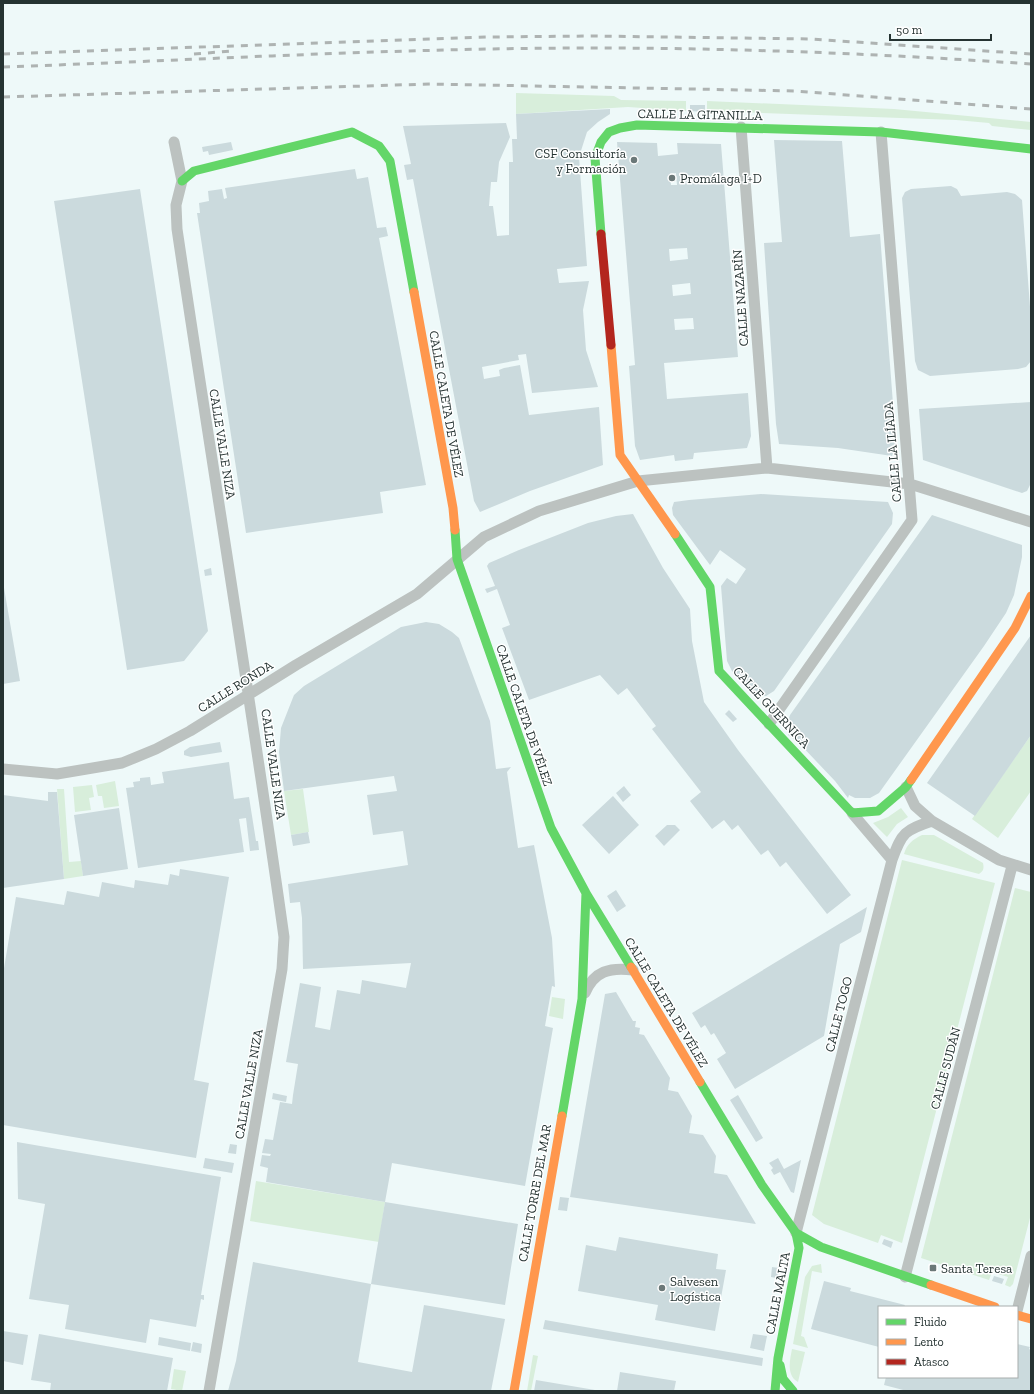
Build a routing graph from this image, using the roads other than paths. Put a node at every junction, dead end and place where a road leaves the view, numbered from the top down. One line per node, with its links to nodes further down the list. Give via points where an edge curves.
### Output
1 (741, 127): 2 (street, CALLE LA GITANILLA); 6 (street, CALLE NAZARÍN); 7 (street, CALLE LA GITANILLA, via 637,125 613,128 600,141 595,158 620,455)
2 (882, 132): 4 (street, CALLE LA GITANILLA); 8 (street, CALLE LA ILÍADA)
3 (174, 142): 5 (street, CALLE VALLE NIZA)
4 (1031, 149)
5 (182, 181): 10 (street, CALLE CALETA DE VÉLEZ, via 194,171 208,166 352,132 380,146 390,161 453,508); 12 (street, CALLE VALLE NIZA, via 176,205 177,229)
6 (767, 468): 7 (street, CALLE RONDA); 8 (street, CALLE RONDA)
7 (638, 481): 10 (street, CALLE RONDA, via 540,511 484,537); 13 (street, CALLE GUERNICA, via 710,587 719,671)
8 (910, 484): 9 (street, CALLE RONDA); 13 (street, CALLE LA ILÍADA, via 912,520)
9 (1031, 522)
10 (457, 559): 12 (street, CALLE RONDA, via 417,594); 21 (street, CALLE CALETA DE VÉLEZ, via 551,828)
11 (1031, 596): 15 (street, via 1015,628)
12 (249, 693): 14 (street, CALLE RONDA, via 190,731 122,763 57,774); 32 (street, CALLE VALLE NIZA, via 284,937 282,969)
13 (769, 724): 16 (street, CALLE GUERNICA)
14 (3, 769)
15 (906, 787): 16 (street, via 878,811); 17 (street, via 915,806)
16 (852, 813): 18 (street, CALLE GUERNICA)
17 (932, 821): 18 (street, CALLE TOGO, via 909,829 899,840); 19 (street)
18 (892, 860): 24 (street, CALLE TOGO)
19 (1012, 866): 20 (street); 26 (street, CALLE SUDÁN)
20 (1031, 870)
21 (586, 893): 22 (street, CALLE CALETA DE VÉLEZ); 23 (street, CALLE TORRE DEL MAR)
22 (632, 970): 23 (street, CALLE TORRE DEL MAR, via 620,968 598,973 589,982); 24 (street, CALLE CALETA DE VÉLEZ, via 762,1185)
23 (582, 999): 33 (street, CALLE TORRE DEL MAR)
24 (796, 1233): 26 (street, CALLE CALETA DE VÉLEZ, via 821,1248); 31 (street, CALLE MALTA, via 799,1248)
25 (1031, 1256): 28 (street)
26 (905, 1276): 27 (street, CALLE CALETA DE VÉLEZ)
27 (991, 1306)
28 (1018, 1307)
29 (1018, 1315): 30 (street)
30 (1031, 1319)
31 (778, 1358): 34 (street, CALLE MALTA); 35 (street, CALLE MALTA, via 783,1379)
32 (209, 1391)
33 (514, 1391)
34 (775, 1391)
35 (793, 1391)

